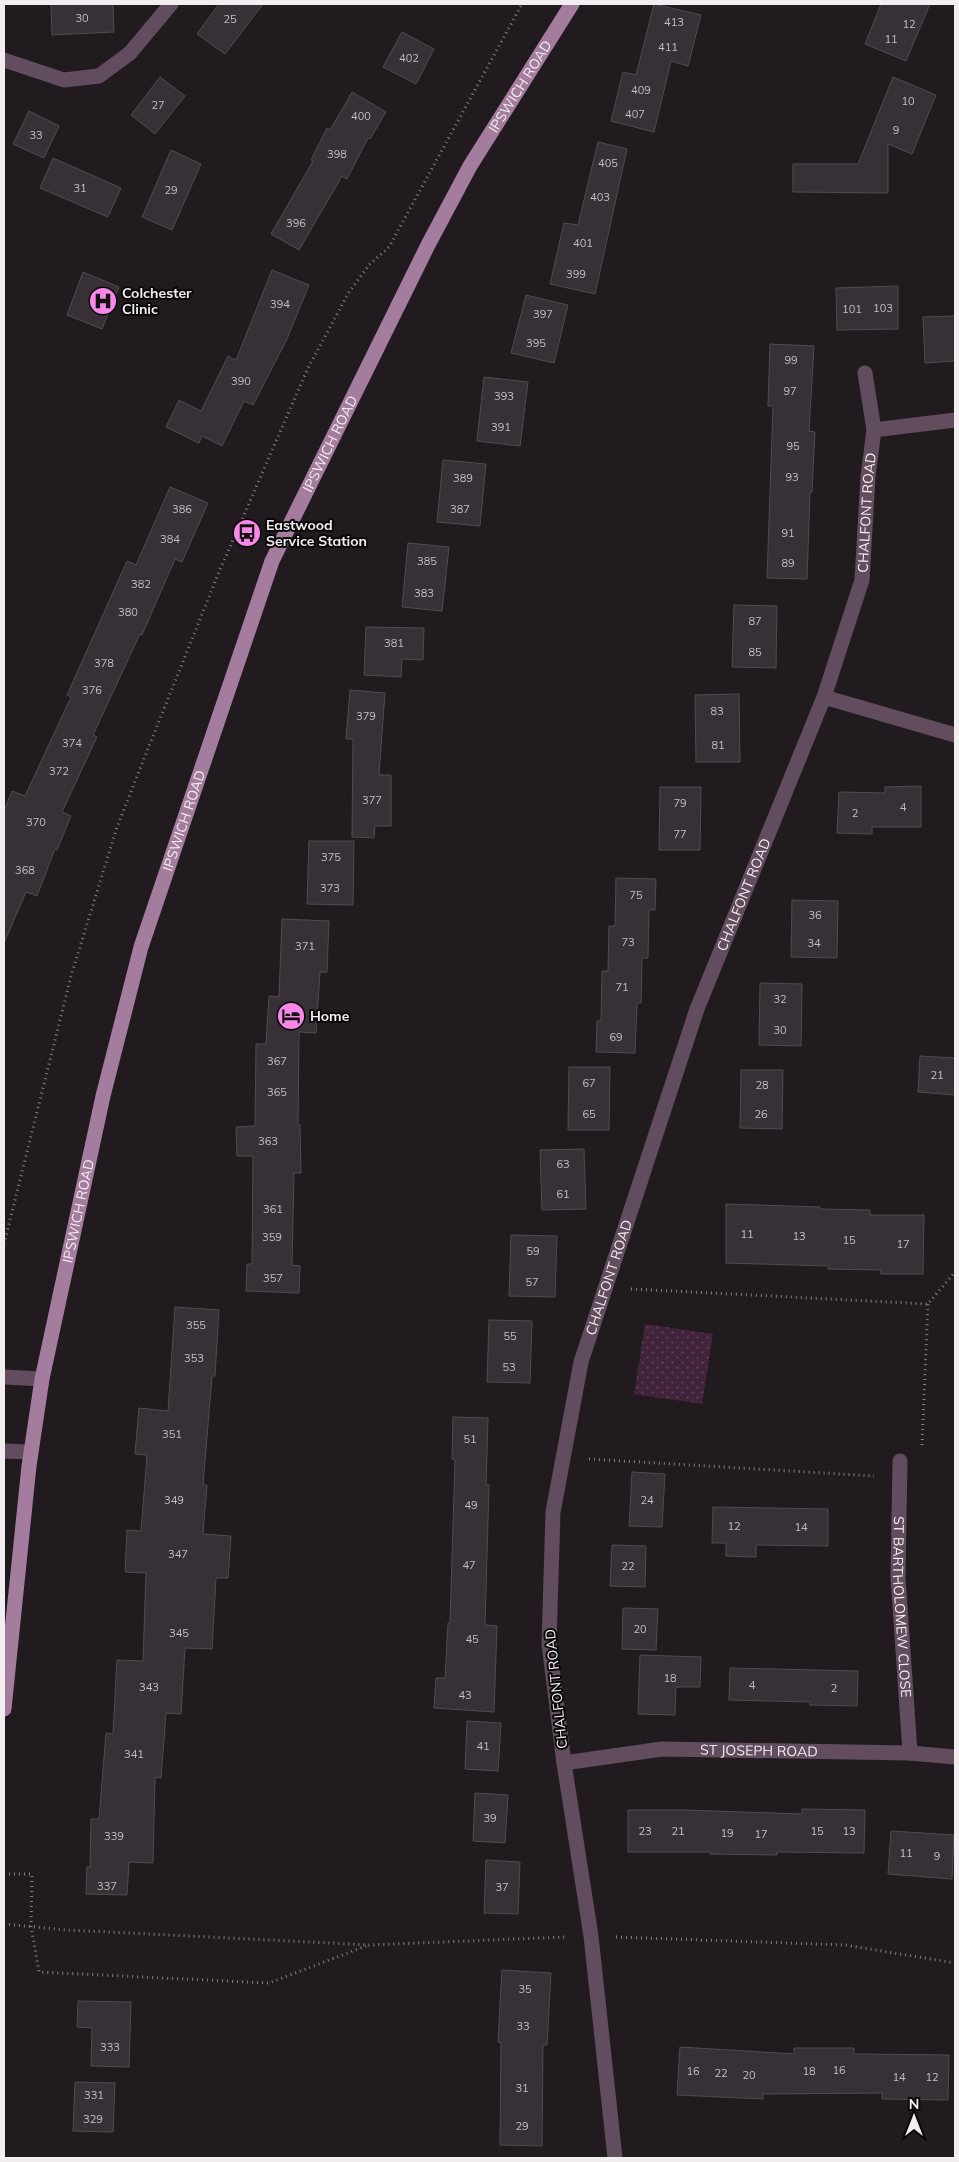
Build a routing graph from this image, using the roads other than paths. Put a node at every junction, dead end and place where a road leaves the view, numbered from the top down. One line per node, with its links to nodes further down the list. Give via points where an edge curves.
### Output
1 (172, 4): 3 (street, via 130,54 98,76 64,80)
2 (572, 4): 10 (main road, IPSWICH ROAD, via 470,166 272,561 141,947 102,1096)
3 (4, 60)
4 (865, 373): 6 (street, CHALFONT ROAD)
5 (955, 420): 6 (street)
6 (874, 430): 7 (street, CHALFONT ROAD, via 862,580)
7 (824, 697): 8 (street); 17 (street, CHALFONT ROAD, via 697,1009 581,1362 553,1512 548,1644)
8 (955, 735)
9 (4, 1377): 10 (street)
10 (42, 1379): 12 (main road, IPSWICH ROAD)
11 (4, 1451): 12 (street)
12 (31, 1452): 14 (main road, IPSWICH ROAD)
13 (900, 1461): 15 (street, ST BARTHOLOMEW CLOSE, via 898,1576)
14 (4, 1709)
15 (910, 1753): 16 (street, ST JOSEPH ROAD); 17 (street, ST JOSEPH ROAD, via 662,1749)
16 (955, 1757)
17 (564, 1763): 18 (street, CHALFONT ROAD, via 590,1936)
18 (615, 2158)

